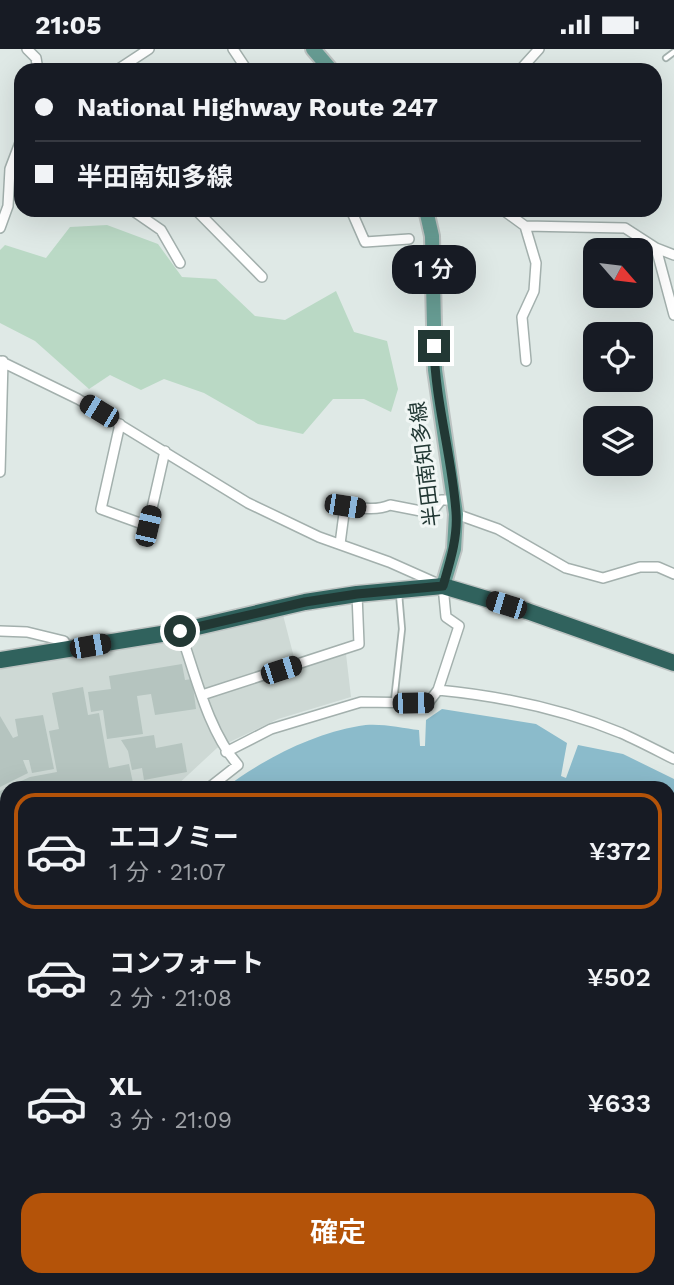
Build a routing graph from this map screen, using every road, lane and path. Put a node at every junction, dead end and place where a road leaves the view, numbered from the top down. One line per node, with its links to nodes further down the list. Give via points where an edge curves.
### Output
1 (27, 49): 7 (street)
2 (149, 49): 8 (street)
3 (313, 49): 9 (main road)
4 (539, 49): 10 (street)
5 (674, 52): 6 (lane)
6 (666, 58)
7 (37, 63)
8 (128, 63)
9 (325, 63)
10 (526, 63)
11 (14, 158): 18 (street, via 8,206)
12 (142, 217): 22 (street, via 162,230)
13 (203, 217): 23 (street)
14 (354, 217): 19 (street, via 365,242)
15 (427, 217): 30 (main road, 半田南知多線, via 435,370)
16 (513, 217): 17 (street)
17 (525, 226): 20 (street, via 625,228); 26 (street, via 536,264 534,291 522,317)
18 (0, 228)
19 (409, 239)
20 (656, 248): 21 (street); 24 (street)
21 (674, 255)
22 (180, 263)
23 (262, 277)
24 (674, 315)
25 (1, 361): 27 (street); 29 (street)
26 (526, 361)
27 (120, 424): 28 (street); 28 (street, via 101,509 148,526)
28 (165, 451): 31 (street, via 248,503)
29 (0, 472)
30 (455, 507): 31 (street, via 441,500 431,513 390,505 345,506); 32 (street, via 566,568 603,578 640,567 659,567); 33 (main road, 半田南知多線, via 454,549)
31 (340, 544): 33 (street)
32 (674, 574)
33 (443, 586): 34 (highway); 40 (highway); 41 (street, via 446,617 459,626)
34 (400, 589): 35 (highway); 43 (lane, via 402,629)
35 (357, 594): 37 (highway); 42 (street, via 359,644)
36 (0, 631): 38 (street, via 64,641)
37 (180, 631): 38 (highway); 42 (street)
38 (68, 650): 39 (highway)
39 (0, 660)
40 (674, 663)
41 (438, 690): 43 (street, via 428,703); 45 (street, via 482,694 557,711 620,733)
42 (202, 695): 44 (street)
43 (394, 701): 44 (street, via 348,705 271,730)
44 (226, 752): 46 (street, via 238,765)
45 (674, 759)
46 (218, 781)

